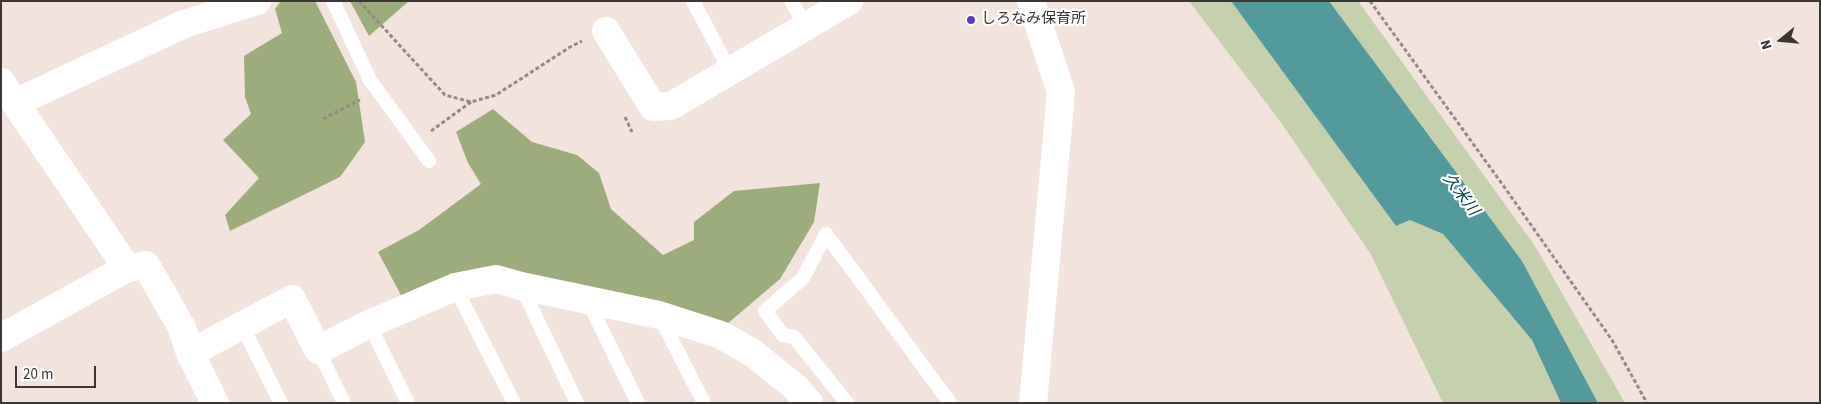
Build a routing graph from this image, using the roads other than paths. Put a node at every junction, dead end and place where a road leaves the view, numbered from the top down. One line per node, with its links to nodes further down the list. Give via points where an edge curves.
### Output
1 (257, 1): 10 (street, via 184,24)
2 (333, 1): 11 (lane, via 370,80)
3 (693, 1): 9 (lane)
4 (791, 1): 7 (lane)
5 (849, 1): 7 (street)
6 (1031, 1): 33 (street, via 1061,92)
7 (806, 26): 9 (street)
8 (606, 31): 9 (street, via 653,107 671,106)
9 (730, 71)
10 (8, 93): 12 (street)
11 (429, 161)
12 (127, 268): 19 (street); 21 (street, via 146,265 182,328)
13 (521, 286): 14 (street, via 496,279); 15 (street); 27 (lane)
14 (455, 287): 17 (street); 22 (lane)
15 (588, 301): 16 (street); 28 (lane)
16 (659, 315): 29 (lane); 30 (street, via 721,335 745,348 796,388)
17 (368, 324): 20 (street); 26 (lane)
18 (242, 326): 20 (street, via 292,299); 21 (street); 24 (lane)
19 (1, 338)
20 (318, 350): 25 (lane)
21 (190, 353): 23 (street)
22 (509, 401)
23 (215, 403)
24 (281, 403)
25 (344, 403)
26 (408, 403)
27 (577, 403)
28 (638, 403)
29 (704, 403)
30 (809, 403)
31 (847, 403): 32 (lane, via 794,337 783,335 764,311 804,278 826,234)
32 (950, 403)
33 (1032, 403)

